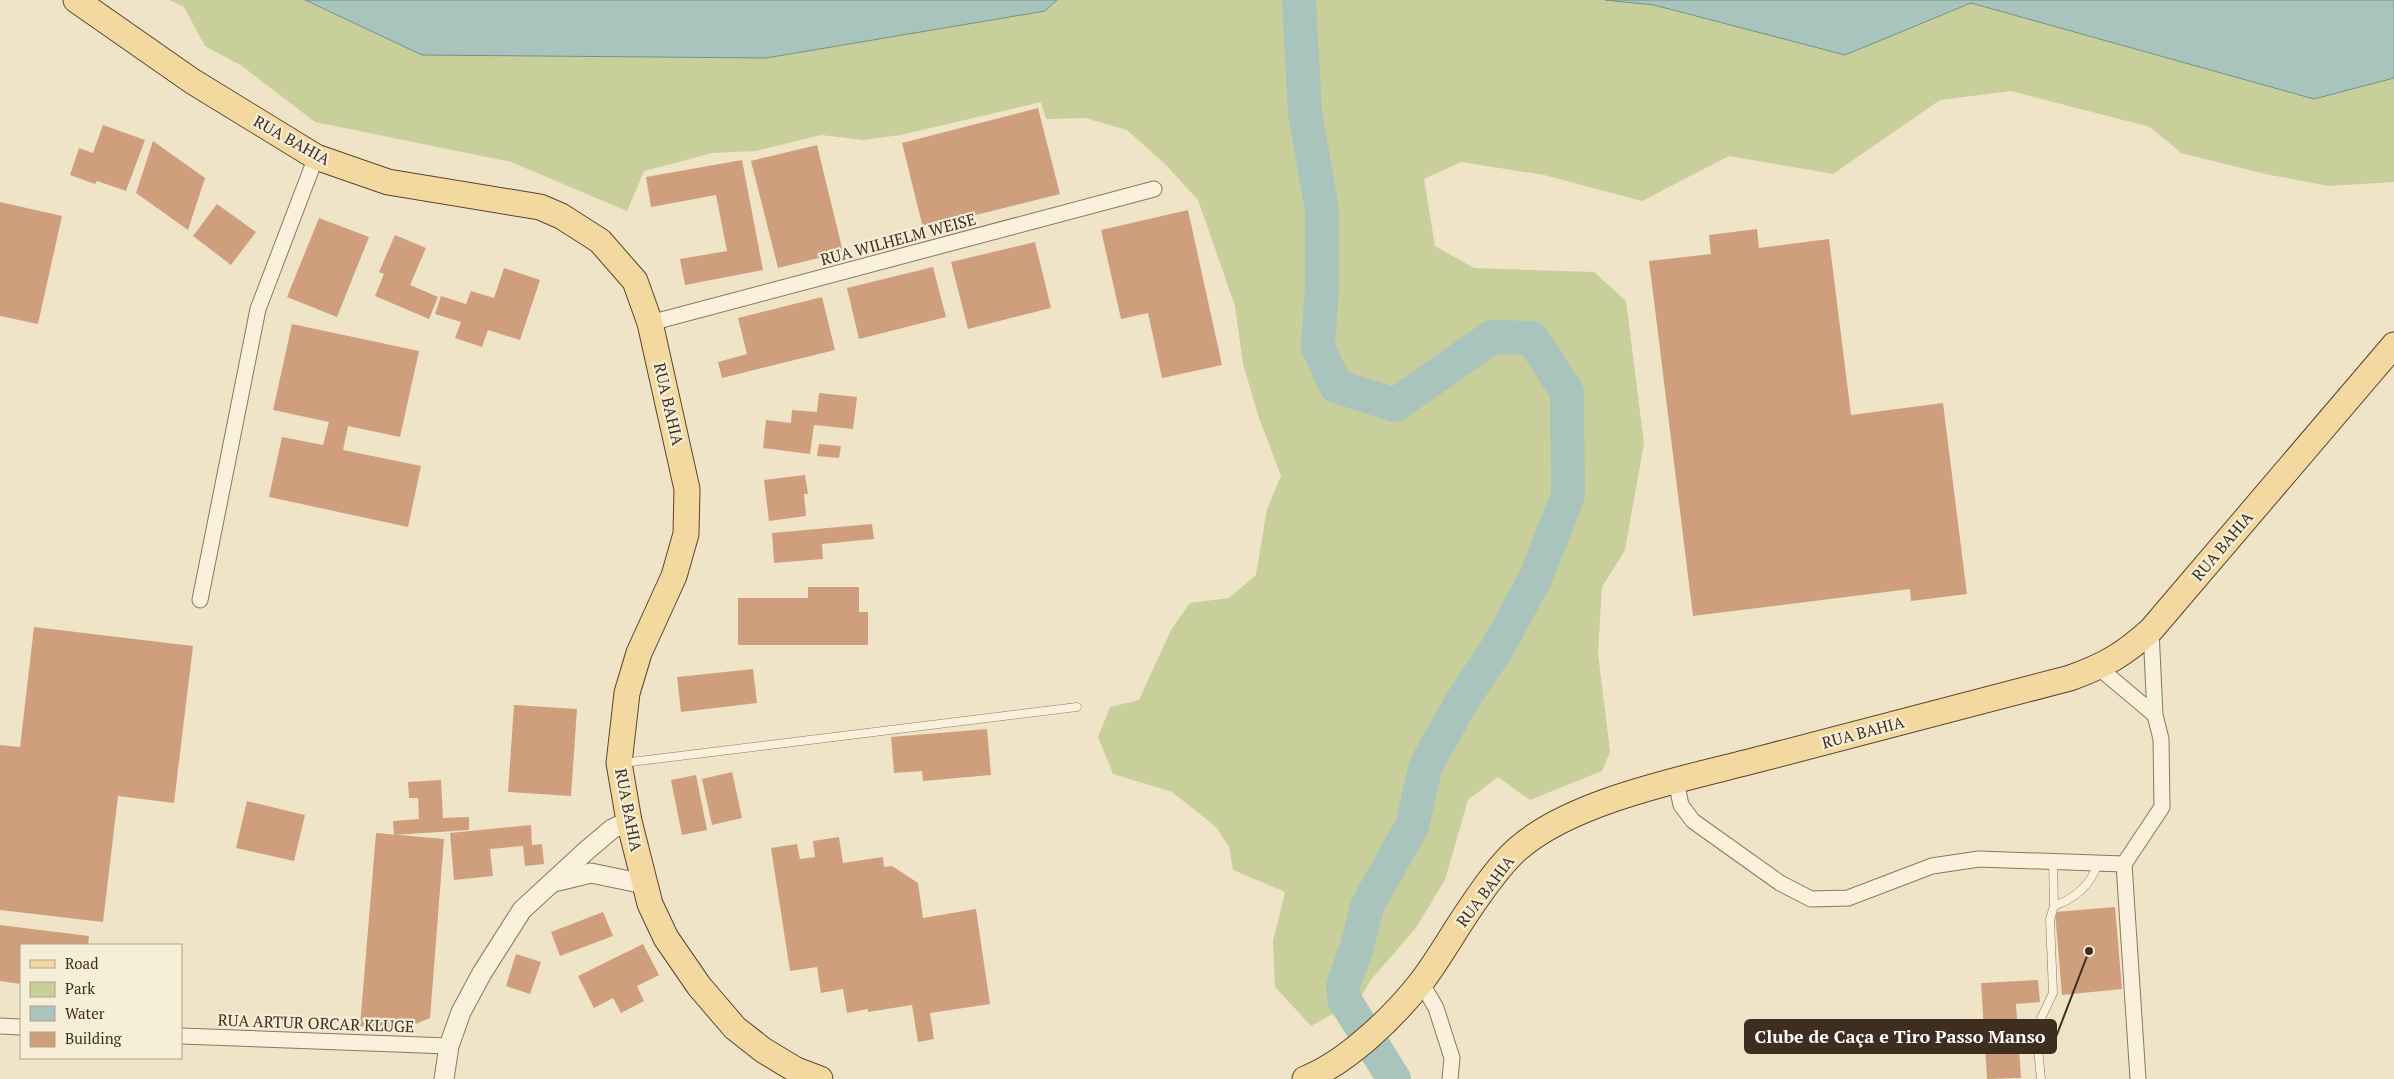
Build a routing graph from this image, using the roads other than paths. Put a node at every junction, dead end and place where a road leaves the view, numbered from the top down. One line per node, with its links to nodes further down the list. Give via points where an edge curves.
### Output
1 (76, 0): 2 (main road, RUA BAHIA, via 192,81)
2 (316, 156): 4 (main road, RUA BAHIA, via 388,182 540,208 562,216 600,241 635,281); 6 (street, via 258,309)
3 (1154, 190): 4 (street, RUA WILHELM WEISE)
4 (650, 323): 11 (main road, RUA BAHIA, via 687,489 686,534 674,576 638,653 627,693)
5 (2394, 345): 7 (main road, RUA BAHIA)
6 (200, 600)
7 (2151, 630): 8 (main road, RUA BAHIA, via 2123,654); 10 (street)
8 (2099, 668): 10 (street); 12 (main road, RUA BAHIA)
9 (1077, 707): 11 (lane)
10 (2155, 715): 17 (street, via 2161,738 2162,807)
11 (619, 763): 13 (main road, RUA BAHIA)
12 (1676, 781): 15 (street, via 1681,805 1693,822 1780,883 1811,898 1848,898 1932,866 1979,859); 22 (main road, RUA BAHIA, via 1561,820 1519,847 1478,897)
13 (629, 820): 14 (street); 20 (main road, RUA BAHIA)
14 (586, 851): 18 (street); 19 (street)
15 (2053, 861): 16 (street); 21 (lane)
16 (2098, 863): 17 (street); 21 (lane, via 2094,874 2072,899)
17 (2124, 864): 32 (street)
18 (591, 873): 19 (street); 20 (street)
19 (550, 883): 26 (street, via 522,910 482,973 461,1012)
20 (644, 884): 28 (main road, RUA BAHIA, via 666,938 735,1028 796,1070)
21 (2054, 906): 31 (lane, via 2050,919 2053,993 2036,1029)
22 (1421, 982): 29 (main road, RUA BAHIA, via 1386,1020 1353,1049); 30 (street, via 1436,1008 1452,1058)
23 (0, 1026): 24 (street)
24 (20, 1027)
25 (182, 1036): 26 (street, RUA ARTUR ORCAR KLUGE)
26 (450, 1046): 27 (street)
27 (444, 1079)
28 (820, 1079)
29 (1305, 1079)
30 (1450, 1079)
31 (2041, 1079)
32 (2138, 1079)

